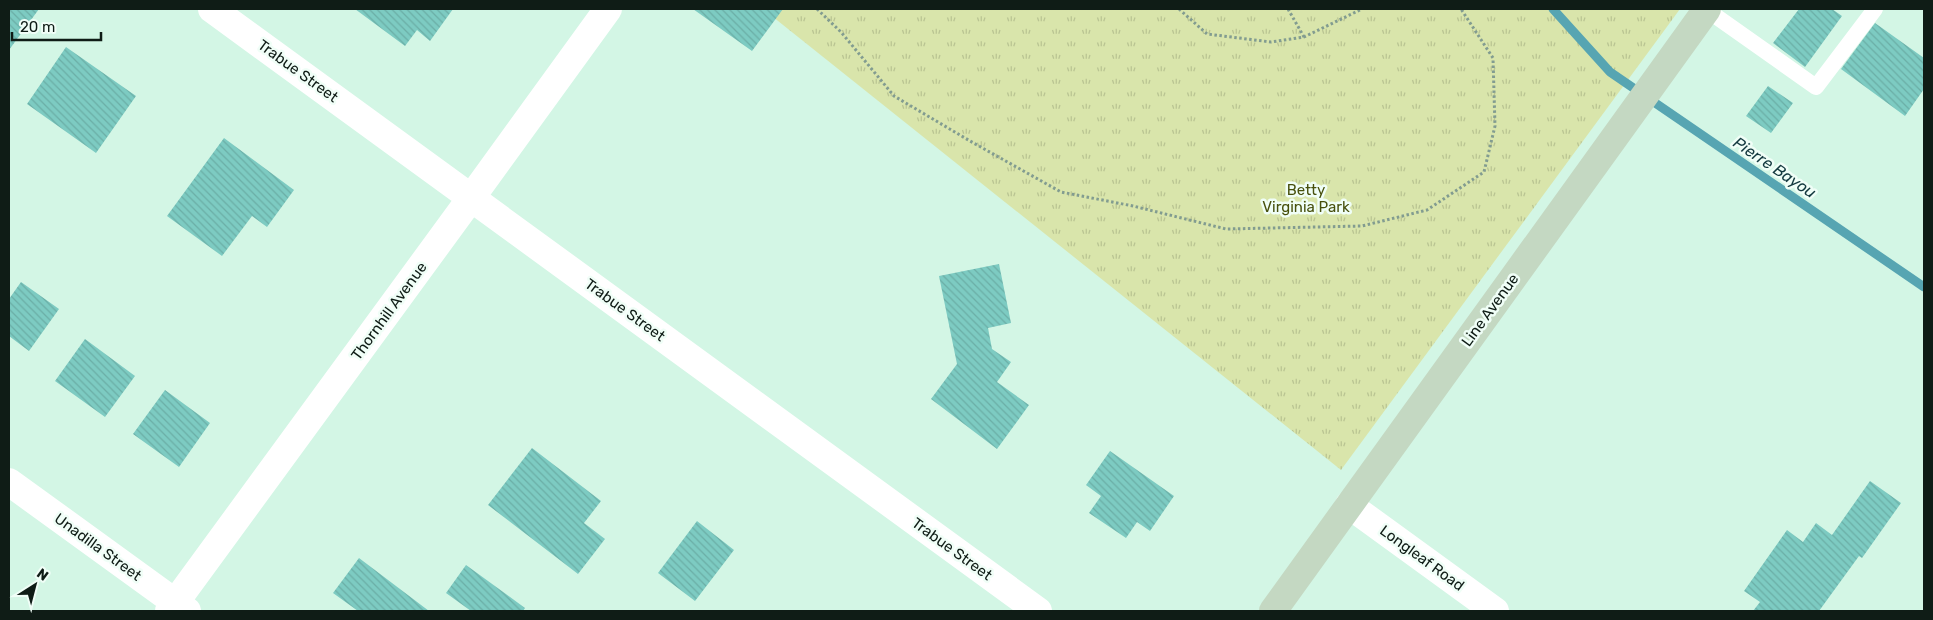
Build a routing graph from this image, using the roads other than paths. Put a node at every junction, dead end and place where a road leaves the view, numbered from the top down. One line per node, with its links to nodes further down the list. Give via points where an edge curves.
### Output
1 (212, 9): 5 (street, Trabue Street)
2 (608, 9): 5 (street, Thornhill Avenue)
3 (1707, 9): 4 (lane, via 1816,87); 7 (main road, Line Avenue)
4 (1875, 9)
5 (471, 198): 8 (street, Thornhill Avenue); 9 (street, Trabue Street)
6 (9, 482): 8 (street, Unadilla Street)
7 (1349, 505): 10 (main road, Line Avenue); 11 (street, Longleaf Road)
8 (177, 608)
9 (1038, 611)
10 (1273, 611)
11 (1494, 611)

